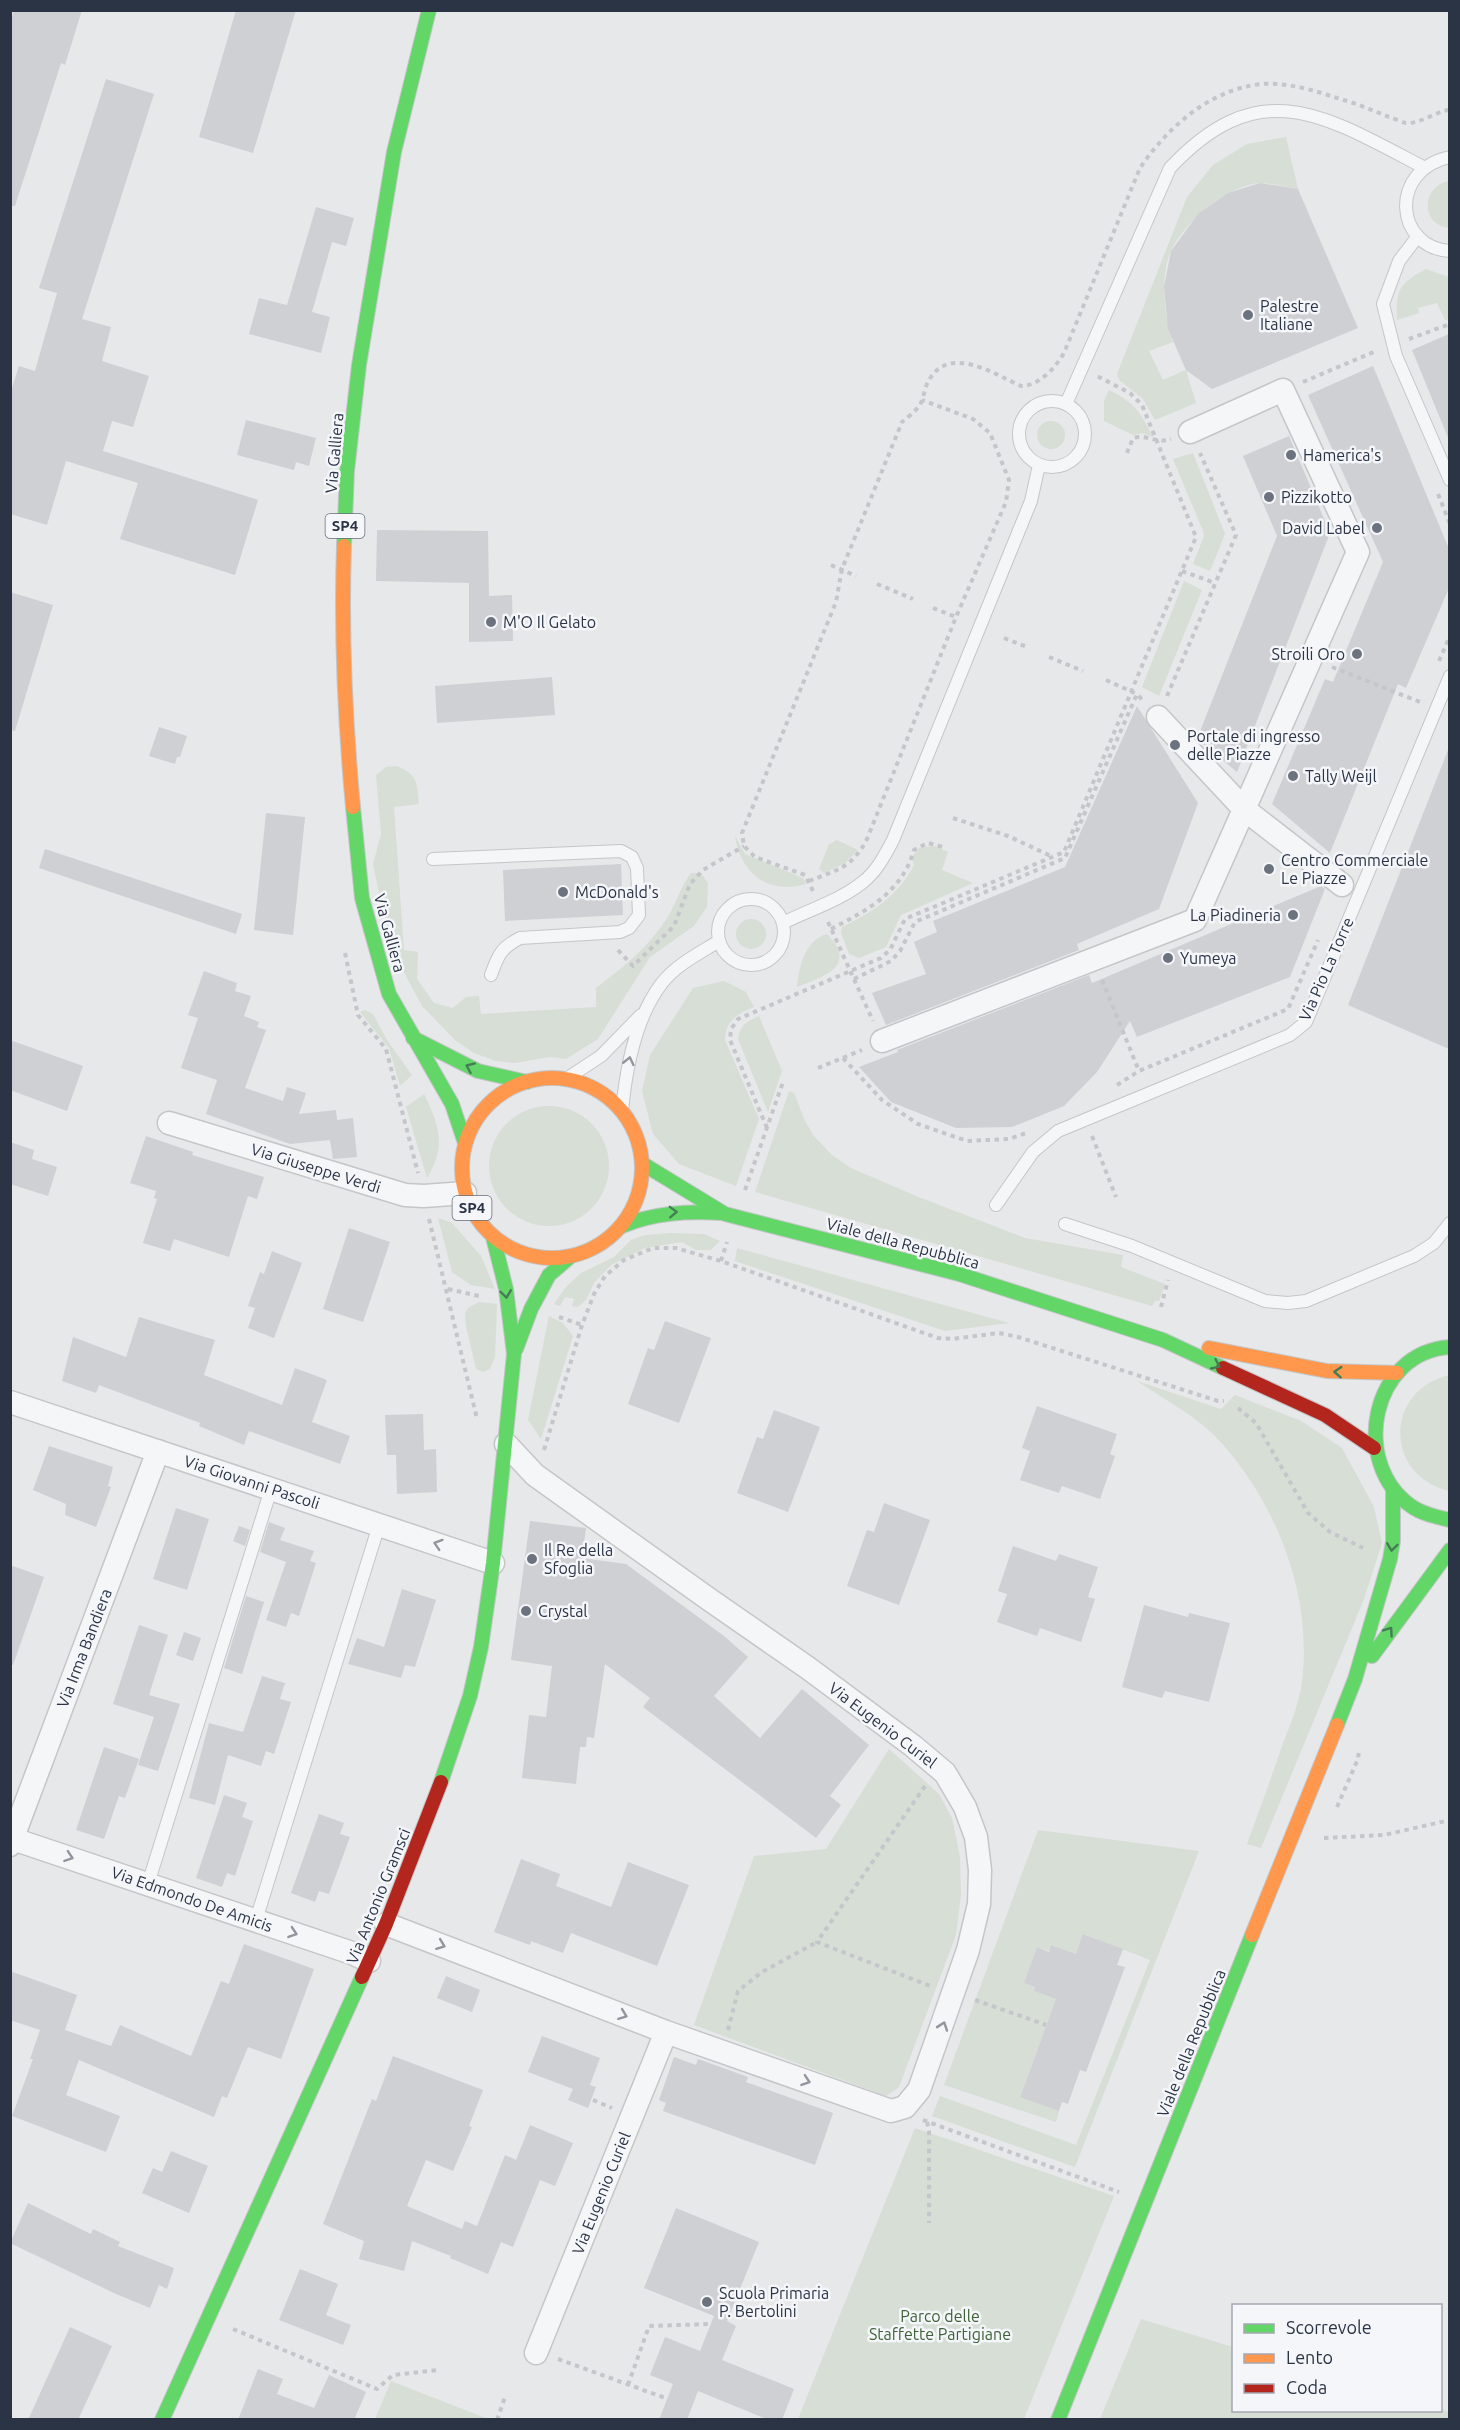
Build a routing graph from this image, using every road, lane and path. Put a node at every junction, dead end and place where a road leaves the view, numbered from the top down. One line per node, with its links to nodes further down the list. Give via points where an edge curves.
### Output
1 (429, 10): 61 (main road, Via Galliera / SP4, via 394,152 362,342 347,471 342,602 348,750 362,898 389,994)
2 (1449, 110): 11 (path, via 1407,123 1294,86 1261,84 1227,93 1201,107 1158,143 1140,168 1064,353 1050,372 1029,386 1021,386 961,362 946,365 933,374)
3 (1449, 157): 4 (lane)
4 (1423, 167): 5 (lane, via 1407,193 1406,209); 12 (lane, via 1335,124 1304,114 1282,110 1250,113 1220,125 1191,145 1170,168)
5 (1418, 237): 6 (lane, via 1430,246); 8 (lane, via 1399,261 1383,304)
6 (1449, 251)
7 (1449, 324): 8 (path)
8 (1393, 345): 10 (path); 17 (lane)
9 (1109, 382): 14 (path, via 1142,405)
10 (1283, 390): 13 (street); 33 (street, via 1358,552)
11 (922, 400): 21 (path, via 902,423); 28 (path, via 973,419 990,433 1009,480 1006,502)
12 (1066, 404): 16 (lane, via 1082,419 1085,430 1080,452 1058,467); 16 (lane, via 1039,404 1020,424 1024,452)
13 (1190, 432): 14 (path); 24 (path, via 1236,535)
14 (1158, 442): 15 (path, via 1138,436 1133,438); 22 (path, via 1196,537)
15 (1127, 453)
16 (1039, 465): 52 (lane, via 1030,501 893,840 864,882)
17 (1449, 480)
18 (1437, 491): 19 (path)
19 (1449, 524)
20 (831, 565): 21 (path)
21 (842, 569): 23 (path); 46 (path, via 836,602 742,833)
22 (1182, 571): 24 (path); 38 (path)
23 (856, 576)
24 (1215, 583): 43 (path)
25 (878, 584): 26 (path)
26 (913, 600)
27 (933, 608): 28 (path)
28 (956, 617): 50 (path, via 858,856 840,869)
29 (1449, 636): 34 (path)
30 (1004, 638): 31 (path)
31 (1027, 647)
32 (1049, 657): 35 (path)
33 (1311, 659): 41 (path); 44 (street)
34 (1437, 665)
35 (1083, 671)
36 (1449, 676): 81 (lane, Via Pio La Torre, via 1306,1022 1290,1035 1058,1131 1033,1152)
37 (1106, 680): 38 (path)
38 (1132, 691): 40 (path); 47 (path, via 1064,852)
39 (1425, 693): 41 (path)
40 (1137, 694): 43 (path); 49 (path, via 1065,858)
41 (1421, 702): 42 (path)
42 (1416, 713)
43 (1158, 717): 44 (street)
44 (1244, 809): 51 (street); 57 (street, via 1195,920)
45 (953, 818): 47 (path)
46 (744, 846): 50 (path, via 754,856 805,875); 56 (path, via 703,870 690,884 674,926 633,966)
47 (1052, 856): 49 (path); 58 (path, via 905,919 890,950)
48 (433, 860): 59 (lane, via 621,851 632,856 637,868 639,915 629,928 620,932 520,938 497,956)
49 (1057, 862): 58 (path, via 915,922 891,961 854,979)
50 (809, 881): 52 (path)
51 (1342, 885)
52 (820, 906): 53 (lane); 58 (path)
53 (783, 923): 55 (lane, via 783,943 771,959 761,964 731,958); 55 (lane, via 773,906 746,899 727,909 720,919)
54 (1319, 937): 65 (path, via 1288,1009)
55 (719, 941): 60 (lane, via 662,983)
56 (613, 944)
57 (1094, 960): 62 (street); 65 (path)
58 (850, 972): 72 (path, via 738,1019 731,1029 730,1040)
59 (491, 975)
60 (646, 1010): 66 (lane, via 602,1056); 70 (lane, one-way to 60, via 625,1081)
61 (413, 1038): 67 (main road, one-way to 61, via 478,1071); 75 (main road, Via Galliera, via 452,1104)
62 (882, 1041)
63 (386, 1049): 77 (path)
64 (843, 1058): 73 (path, via 882,1100 918,1124 967,1141 1009,1139)
65 (1139, 1071): 69 (path)
66 (566, 1079): 67 (main road, SP4); 70 (main road, SP4, via 589,1086)
67 (527, 1082): 75 (main road, SP4, via 499,1095 478,1116)
68 (783, 1082): 72 (path)
69 (1110, 1090)
70 (625, 1114): 76 (main road, SP4)
71 (169, 1123): 79 (street, Via Giuseppe Verdi, via 405,1195)
72 (767, 1128): 78 (path)
73 (1036, 1130)
74 (1090, 1130): 80 (path)
75 (465, 1143): 79 (main road, SP4)
76 (643, 1164): 82 (main road, Viale della Repubblica); 86 (main road, SP4, via 634,1207)
77 (419, 1177)
78 (744, 1192)
79 (465, 1193): 87 (main road, SP4, via 476,1217)
80 (1116, 1197)
81 (996, 1205)
82 (726, 1214): 86 (main road, one-way to 82, via 665,1212); 97 (main road, Viale della Repubblica, via 959,1274)
83 (428, 1215): 92 (path)
84 (1449, 1223): 85 (lane, via 1434,1243 1414,1256 1288,1304 1265,1301 1132,1246)
85 (1065, 1224)
86 (622, 1226): 89 (main road, SP4, via 598,1245)
87 (493, 1237): 89 (main road, SP4, via 521,1253 554,1259); 99 (main road, Via Antonio Gramsci, one-way to 99, via 506,1289)
88 (727, 1243): 90 (path)
89 (570, 1257): 99 (main road, Via Antonio Gramsci, via 549,1275)
90 (721, 1261): 96 (path, via 676,1248 653,1248 624,1260 605,1276); 112 (path, via 938,1338 999,1333 1018,1337 1218,1401 1229,1401 1256,1423 1308,1513 1330,1532)
91 (1159, 1277): 94 (path, via 1169,1280)
92 (448, 1290): 93 (path); 102 (path)
93 (483, 1297)
94 (1161, 1307)
95 (548, 1314): 96 (path)
96 (582, 1325): 106 (path)
97 (1163, 1340): 100 (main road, Viale della Repubblica, one-way to 97, via 1326,1371); 104 (main road, Viale della Repubblica, one-way to 104, via 1325,1415)
98 (1448, 1346): 100 (main road, via 1427,1352)
99 (514, 1353): 103 (main road, Via Antonio Gramsci)
100 (1397, 1373): 104 (main road, via 1377,1408)
101 (10, 1402): 105 (street, Via Giovanni Pascoli)
102 (478, 1423)
103 (506, 1444): 113 (main road, Via Antonio Gramsci); 128 (street, Via Eugenio Curiel, one-way to 103, via 891,2111 905,2107 922,2083 968,1950 979,1904 980,1870 965,1807 945,1773 913,1746 535,1475)
104 (1374, 1448): 108 (main road)
105 (158, 1451): 107 (street, Via Giovanni Pascoli); 118 (street, Via Irma Bandiera)
106 (543, 1454)
107 (271, 1489): 110 (street, Via Giovanni Pascoli); 119 (lane)
108 (1393, 1489): 109 (main road, via 1411,1505); 114 (main road, Viale della Repubblica, one-way to 114, via 1390,1559)
109 (1449, 1520)
110 (379, 1525): 113 (street, Via Giovanni Pascoli, one-way to 110); 120 (lane)
111 (1449, 1550): 114 (main road, Viale della Repubblica, one-way to 111)
112 (1370, 1551)
113 (493, 1563): 121 (main road, Via Antonio Gramsci, via 470,1696 447,1768)
114 (1355, 1679): 142 (main road, Viale della Repubblica)
115 (928, 1782): 122 (path)
116 (1449, 1820): 117 (path, via 1384,1835)
117 (1324, 1838)
118 (12, 1842): 119 (street, Via Edmondo De Amicis, one-way to 119)
119 (148, 1884): 120 (street, Via Edmondo De Amicis)
120 (256, 1920): 123 (street, Via Edmondo De Amicis, one-way to 123)
121 (386, 1924): 123 (main road, Via Antonio Gramsci); 127 (street, Via Eugenio Curiel, one-way to 127)
122 (817, 1942): 124 (path); 128 (path, via 762,1971 738,1991)
123 (369, 1961): 140 (main road, Via Antonio Gramsci)
124 (936, 1988)
125 (975, 2000): 126 (path)
126 (1046, 2025)
127 (666, 2032): 128 (street, Via Eugenio Curiel); 135 (street, Via Eugenio Curiel)
128 (719, 2051)
129 (920, 2119): 130 (path)
130 (927, 2121): 131 (path); 132 (path)
131 (1120, 2193)
132 (929, 2223)
133 (711, 2324): 137 (path, via 649,2326)
134 (228, 2327): 136 (path, via 377,2389 393,2375)
135 (545, 2355): 137 (path)
136 (440, 2370)
137 (628, 2385): 139 (path)
138 (505, 2397): 141 (path)
139 (668, 2399)
140 (162, 2420)
141 (497, 2420)
142 (1058, 2420)

